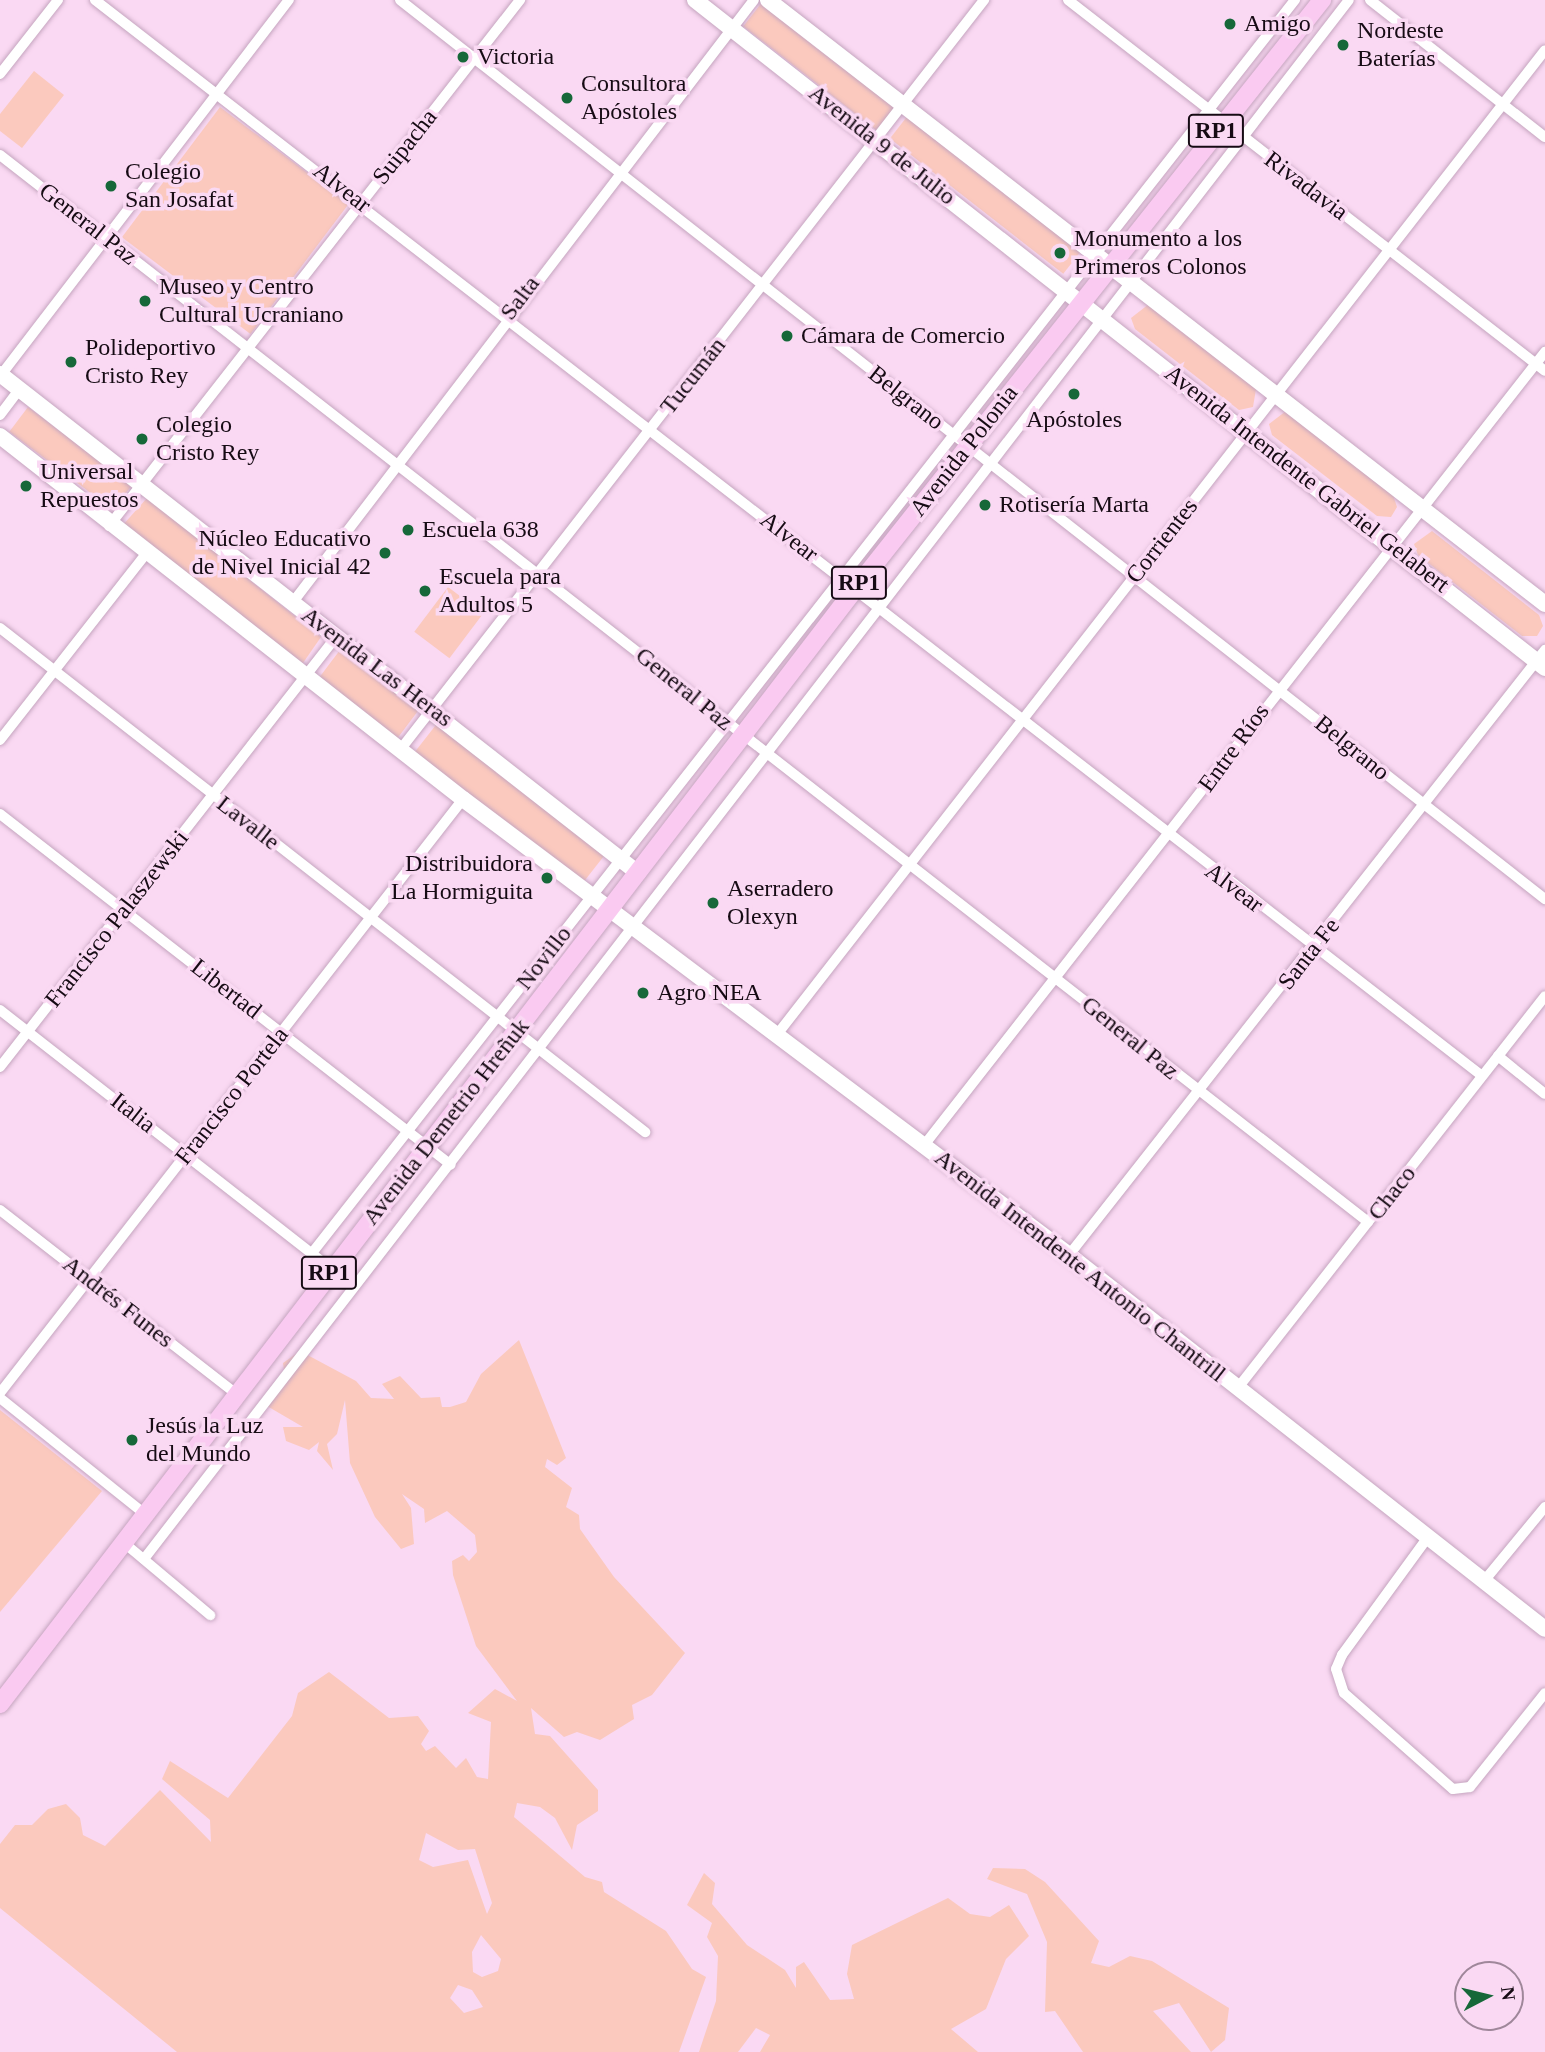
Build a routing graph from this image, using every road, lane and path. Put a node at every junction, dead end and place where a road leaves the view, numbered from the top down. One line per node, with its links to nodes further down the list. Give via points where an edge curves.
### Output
1 (58, 0): 18 (street)
2 (94, 0): 19 (street, Alvear)
3 (289, 0): 19 (street)
4 (400, 0): 17 (street, Belgrano)
5 (520, 0): 17 (street, Suipacha)
6 (695, 0): 15 (main road, Avenida 9 de Julio)
7 (754, 0): 15 (street, Salta)
8 (768, 0): 20 (main road, Avenida 9 de Julio)
9 (984, 0): 20 (street, Tucumán)
10 (1068, 0): 22 (street, Rivadavia)
11 (1295, 0): 22 (street, Avenida Polonia)
12 (1322, 0): 23 (main road, Avenida Polonia / RP1)
13 (1349, 0): 24 (street, Avenida Demetrio Hreñuk)
14 (1370, 0): 21 (street)
15 (732, 29): 26 (main road, Avenida 9 de Julio); 28 (street, Salta)
16 (1545, 50): 21 (street, Corrientes)
17 (476, 56): 28 (street, Belgrano); 29 (street, Suipacha)
18 (0, 75)
19 (219, 93): 29 (street, Alvear); 30 (street)
20 (905, 104): 26 (street, Tucumán); 32 (main road, Avenida 9 de Julio)
21 (1503, 104): 25 (street); 31 (street, Corrientes)
22 (1207, 108): 23 (street, Rivadavia); 32 (street, Avenida Polonia)
23 (1223, 121): 24 (street, Rivadavia); 33 (main road, Avenida Polonia / RP1)
24 (1240, 136): 31 (street, Rivadavia); 34 (street, Avenida Demetrio Hreñuk)
25 (1545, 137)
26 (877, 140): 35 (street, Tucumán); 36 (main road, Avenida 9 de Julio)
27 (0, 155): 30 (street, General Paz)
28 (620, 167): 35 (street, Belgrano); 37 (street, Salta)
29 (361, 202): 37 (street, Alvear); 39 (street, Suipacha)
30 (106, 238): 39 (street, General Paz); 42 (street)
31 (1389, 250): 41 (street, Rivadavia); 44 (street, Corrientes)
32 (1098, 252): 33 (main road, Avenida Intendente Gabriel Gelabert); 36 (street, Avenida Polonia)
33 (1114, 265): 34 (main road, Avenida Intendente Gabriel Gelabert); 36 (main road, Avenida Polonia / RP1)
34 (1133, 282): 38 (street, Avenida Demetrio Hreñuk); 44 (main road, Avenida Intendente Gabriel Gelabert)
35 (762, 286): 46 (street, Tucumán); 48 (street, Belgrano)
36 (1075, 297): 38 (main road, Avenida Intendente Gabriel Gelabert); 48 (street, Avenida Polonia); 50 (main road, Avenida Polonia / RP1)
37 (505, 317): 46 (street, Alvear); 52 (street, Salta)
38 (1104, 320): 47 (main road, Avenida Intendente Gabriel Gelabert); 51 (street, Avenida Demetrio Hreñuk)
39 (250, 351): 52 (street, General Paz); 53 (street, Suipacha)
40 (1545, 352): 41 (street, Entre Ríos)
41 (1540, 367): 54 (street, Entre Ríos)
42 (0, 374): 43 (main road, Avenida Las Heras)
43 (19, 390): 45 (street); 53 (main road, Avenida Las Heras)
44 (1277, 394): 47 (street, Corrientes); 54 (main road, Avenida Intendente Gabriel Gelabert)
45 (0, 415)
46 (651, 429): 58 (street, Tucumán); 60 (street, Alvear)
47 (1249, 430): 56 (main road, Avenida Intendente Gabriel Gelabert); 59 (street, Corrientes)
48 (952, 434): 50 (street, Belgrano); 60 (street, Avenida Polonia)
49 (0, 436): 55 (main road, Avenida Las Heras)
50 (968, 448): 51 (street, Belgrano); 60 (main road, Avenida Polonia / RP1)
51 (990, 465): 59 (street, Belgrano); 62 (street, Avenida Demetrio Hreñuk)
52 (396, 466): 58 (street, General Paz); 61 (street, Salta)
53 (145, 486): 55 (street, Suipacha); 61 (main road, Avenida Las Heras)
54 (1420, 510): 56 (street, Entre Ríos); 63 (main road, Avenida Intendente Gabriel Gelabert)
55 (109, 526): 57 (main road, Avenida Las Heras)
56 (1391, 546): 66 (main road, Avenida Intendente Gabriel Gelabert); 69 (street, Entre Ríos)
57 (146, 554): 67 (street); 68 (main road, Avenida Las Heras)
58 (537, 573): 70 (street, Tucumán); 72 (street, General Paz)
59 (1135, 576): 69 (street, Belgrano); 71 (street, Corrientes)
60 (848, 584): 62 (street, Alvear); 72 (street, Avenida Polonia); 73 (main road, Avenida Polonia / RP1)
61 (293, 602): 65 (main road, Avenida Las Heras)
62 (877, 604): 71 (street, Alvear); 76 (street, Avenida Demetrio Hreñuk)
63 (1545, 604)
64 (0, 628): 67 (street, Lavalle)
65 (336, 637): 68 (street, Francisco Palaszewski); 70 (main road, Avenida Las Heras)
66 (1542, 660): 79 (street, Santa Fe)
67 (54, 671): 74 (street); 77 (street, Lavalle)
68 (305, 677): 75 (main road, Avenida Las Heras); 77 (street, Francisco Palaszewski)
69 (1278, 689): 79 (street, Belgrano); 81 (street, Entre Ríos)
70 (431, 708): 75 (street, Tucumán); 82 (main road, Avenida Las Heras)
71 (1023, 719): 81 (street, Alvear); 83 (street, Corrientes)
72 (726, 722): 73 (street, General Paz); 82 (street, Avenida Polonia)
73 (742, 737): 76 (street, General Paz); 84 (main road, Avenida Polonia / RP1)
74 (0, 740)
75 (400, 750): 78 (main road, Avenida Las Heras)
76 (762, 752): 83 (street, General Paz); 90 (street, Avenida Demetrio Hreñuk)
77 (214, 796): 88 (street, Francisco Palaszewski); 89 (street, Lavalle)
78 (463, 799): 85 (main road, Avenida Las Heras); 89 (street, Francisco Portela)
79 (1425, 807): 86 (street, Belgrano); 91 (street, Santa Fe)
80 (0, 814): 88 (street, Libertad)
81 (1168, 838): 91 (street, Alvear); 92 (street, Entre Ríos)
82 (621, 858): 84 (main road, Avenida Las Heras); 85 (street, Novillo)
83 (909, 865): 92 (street, General Paz); 97 (street, Corrientes)
84 (638, 873): 87 (main road, Avenida Polonia / RP1)
85 (593, 893): 87 (main road, Avenida Las Heras); 95 (street, Novillo)
86 (1545, 899)
87 (612, 907): 90 (main road, Avenida Intendente Antonio Chantrill); 99 (main road, Avenida Demetrio Hreñuk / RP1)
88 (123, 910): 96 (street, Francisco Palaszewski); 98 (street, Libertad)
89 (368, 918): 95 (street, Lavalle); 98 (street, Francisco Portela)
90 (634, 923): 97 (main road, Avenida Intendente Antonio Chantrill); 100 (street, Avenida Demetrio Hreñuk)
91 (1314, 948): 103 (street, Alvear); 104 (street, Santa Fe)
92 (1058, 979): 104 (street, General Paz); 108 (street, Entre Ríos)
93 (1545, 996): 101 (street, Chaco)
94 (0, 1010): 96 (street, Italia)
95 (498, 1017): 99 (street, Lavalle); 106 (street, Novillo)
96 (28, 1032): 102 (street, Francisco Palaszewski); 110 (street, Italia)
97 (779, 1032): 108 (main road, Avenida Intendente Antonio Chantrill)
98 (281, 1033): 106 (street, Libertad); 110 (street, Francisco Portela)
99 (516, 1033): 100 (street, Lavalle); 109 (main road, Avenida Demetrio Hreñuk / RP1)
100 (537, 1049): 107 (street, Lavalle); 111 (street, Avenida Demetrio Hreñuk)
101 (1498, 1056): 103 (street, Chaco); 105 (street)
102 (0, 1067)
103 (1482, 1076): 113 (street, Chaco)
104 (1198, 1094): 113 (street, General Paz); 115 (street, Santa Fe)
105 (1545, 1094)
106 (408, 1131): 109 (street, Libertad); 114 (street, Novillo)
107 (645, 1132)
108 (925, 1144): 115 (main road, Avenida Intendente Antonio Chantrill)
109 (428, 1147): 111 (street, Libertad); 116 (main road, Avenida Demetrio Hreñuk / RP1)
110 (187, 1155): 114 (street, Italia); 117 (street, Francisco Portela)
111 (451, 1165): 125 (street, Avenida Demetrio Hreñuk)
112 (0, 1210): 117 (street, Andrés Funes)
113 (1368, 1222): 118 (street, Chaco)
114 (312, 1253): 116 (street, Italia)
115 (1069, 1255): 118 (main road, Avenida Intendente Antonio Chantrill)
116 (332, 1269): 119 (main road, Avenida Demetrio Hreñuk / RP1)
117 (90, 1280): 119 (street, Andrés Funes); 120 (street, Francisco Portela)
118 (1237, 1388): 123 (main road, Avenida Intendente Antonio Chantrill)
119 (236, 1394): 122 (main road, Avenida Demetrio Hreñuk / RP1)
120 (0, 1395): 122 (street)
121 (1545, 1507): 126 (street)
122 (145, 1514): 124 (main road, Avenida Demetrio Hreñuk / RP1)
123 (1428, 1537): 126 (main road, Avenida Intendente Antonio Chantrill); 129 (street, via 1336,1669 1344,1693 1439,1783 1470,1787)
124 (123, 1542): 125 (street); 130 (main road, Avenida Demetrio Hreñuk / RP1)
125 (144, 1559): 127 (street)
126 (1485, 1581): 128 (main road, Avenida Intendente Antonio Chantrill)
127 (210, 1615)
128 (1545, 1629)
129 (1545, 1692)
130 (0, 1704)

